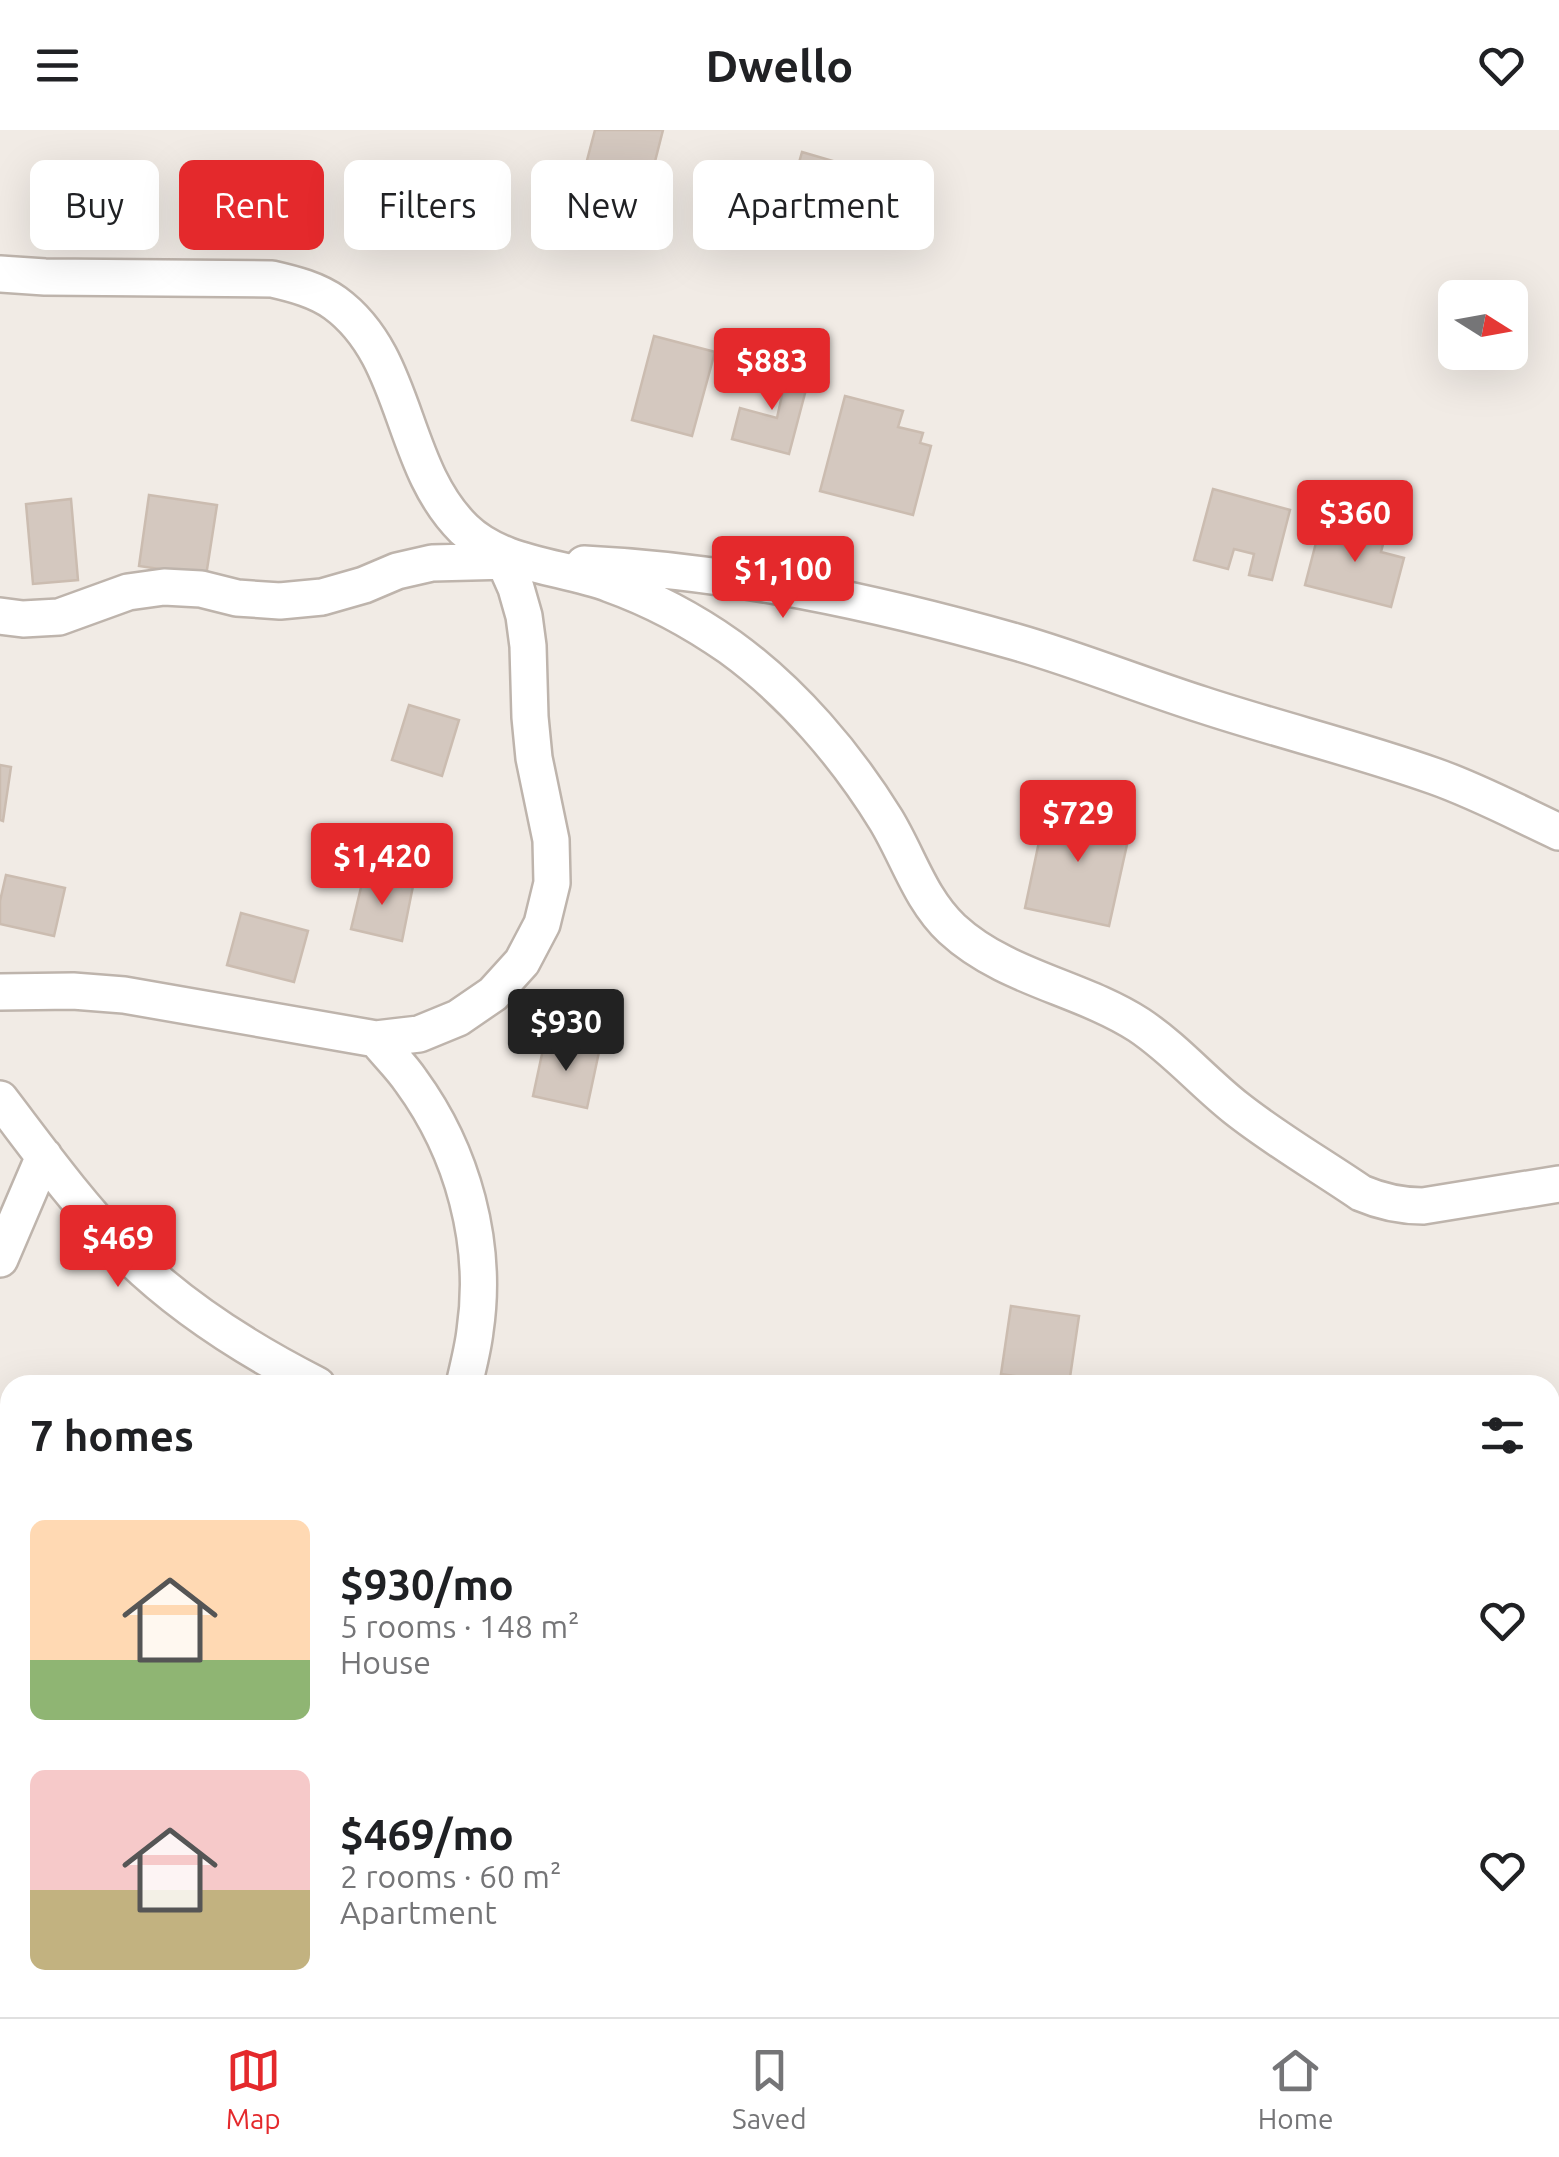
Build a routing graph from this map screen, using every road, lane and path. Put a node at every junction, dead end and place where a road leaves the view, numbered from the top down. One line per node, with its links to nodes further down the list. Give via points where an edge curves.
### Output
1 (0, 274): 2 (street, via 272,278 334,302 378,350 430,486 447,512)
2 (513, 561): 3 (street, via 432,563 322,597 280,601 164,587 128,592 59,617); 4 (street, via 710,574 1015,642 1440,778); 6 (street, via 524,616 534,758 551,840 552,883 542,924 522,962 482,1002 418,1034); 9 (street, via 610,584 731,648 800,710 861,782 951,928 1015,970 1141,1026 1240,1111 1361,1192 1423,1206)
3 (0, 616)
4 (1559, 832)
5 (0, 992): 6 (street, via 124,995)
6 (376, 1039): 12 (street, via 439,1124 460,1172 478,1276)
7 (0, 1100): 8 (street)
8 (44, 1156): 10 (street); 11 (street, via 124,1251 170,1292)
9 (1559, 1184)
10 (0, 1260)
11 (298, 1375)
12 (466, 1375)

